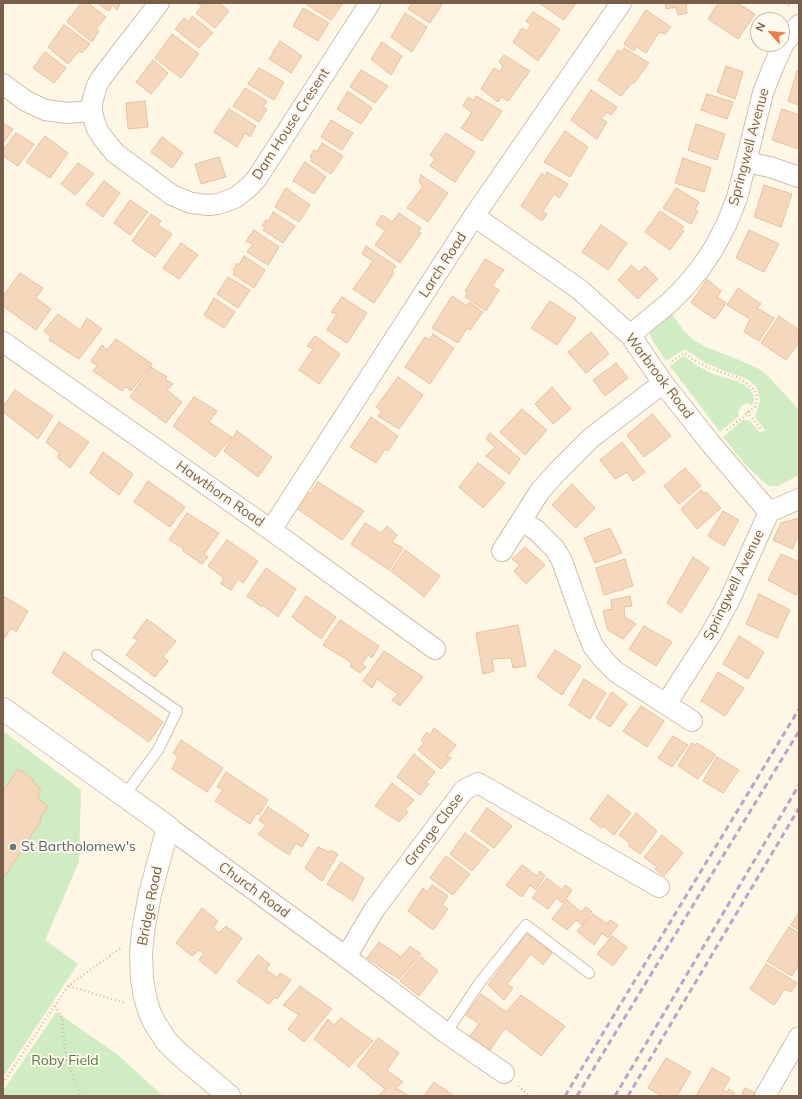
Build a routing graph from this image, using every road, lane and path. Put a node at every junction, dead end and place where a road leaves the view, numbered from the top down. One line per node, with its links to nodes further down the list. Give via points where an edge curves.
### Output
1 (159, 3): 6 (street, Dam House Cresent, via 102,77 94,94)
2 (370, 3): 6 (street, Dam House Cresent, via 257,178 242,194 226,202 200,205 172,194 115,153 97,129)
3 (621, 3): 9 (street, Larch Road)
4 (799, 25): 7 (street, Springwell Avenue, via 784,43 763,93)
5 (3, 84): 6 (street, via 26,101 45,110 67,113)
6 (92, 111)
7 (746, 162): 8 (street); 10 (street, Springwell Avenue, via 737,198 727,223 700,269 669,303)
8 (799, 177)
9 (474, 216): 10 (street, Warbrook Road, via 579,289); 19 (street, Larch Road)
10 (630, 336): 12 (street, Warbrook Road)
11 (3, 342): 19 (street, Hawthorn Road)
12 (659, 378): 13 (path, via 685,352 709,368 750,386 755,391 757,402 756,406); 15 (street, Warbrook Road); 18 (street, via 558,470 540,491)
13 (747, 412): 14 (path); 15 (path)
14 (761, 429)
15 (711, 444): 17 (street, Warbrook Road)
16 (799, 499): 17 (street, Springwell Avenue)
17 (769, 512): 23 (street, Springwell Avenue, via 724,610)
18 (522, 521): 20 (street); 23 (street, via 536,530 555,549 562,561 588,635 604,660 616,672)
19 (270, 530): 21 (street, Hawthorn Road)
20 (502, 551)
21 (435, 649)
22 (97, 655): 26 (lane, via 177,711 158,750)
23 (666, 704): 25 (street)
24 (3, 709): 26 (street, Church Road)
25 (692, 721)
26 (124, 796): 27 (street, Church Road)
27 (168, 827): 29 (street, Bridge Road); 30 (street, Church Road)
28 (659, 887): 30 (street, Grange Close, via 478,783 464,790 383,898)
29 (143, 932): 32 (path); 34 (street, Bridge Road, via 142,979)
30 (346, 957): 35 (street, Church Road)
31 (590, 973): 35 (lane, via 526,925 480,982)
32 (68, 986): 33 (path); 34 (path)
33 (55, 1006): 38 (path); 39 (path, via 62,1016 66,1057)
34 (149, 1010): 40 (street, Bridge Road, via 167,1042)
35 (446, 1033): 37 (street, Church Road)
36 (799, 1037): 41 (street)
37 (504, 1073)
38 (3, 1083)
39 (81, 1096)
40 (229, 1096)
41 (765, 1096)

